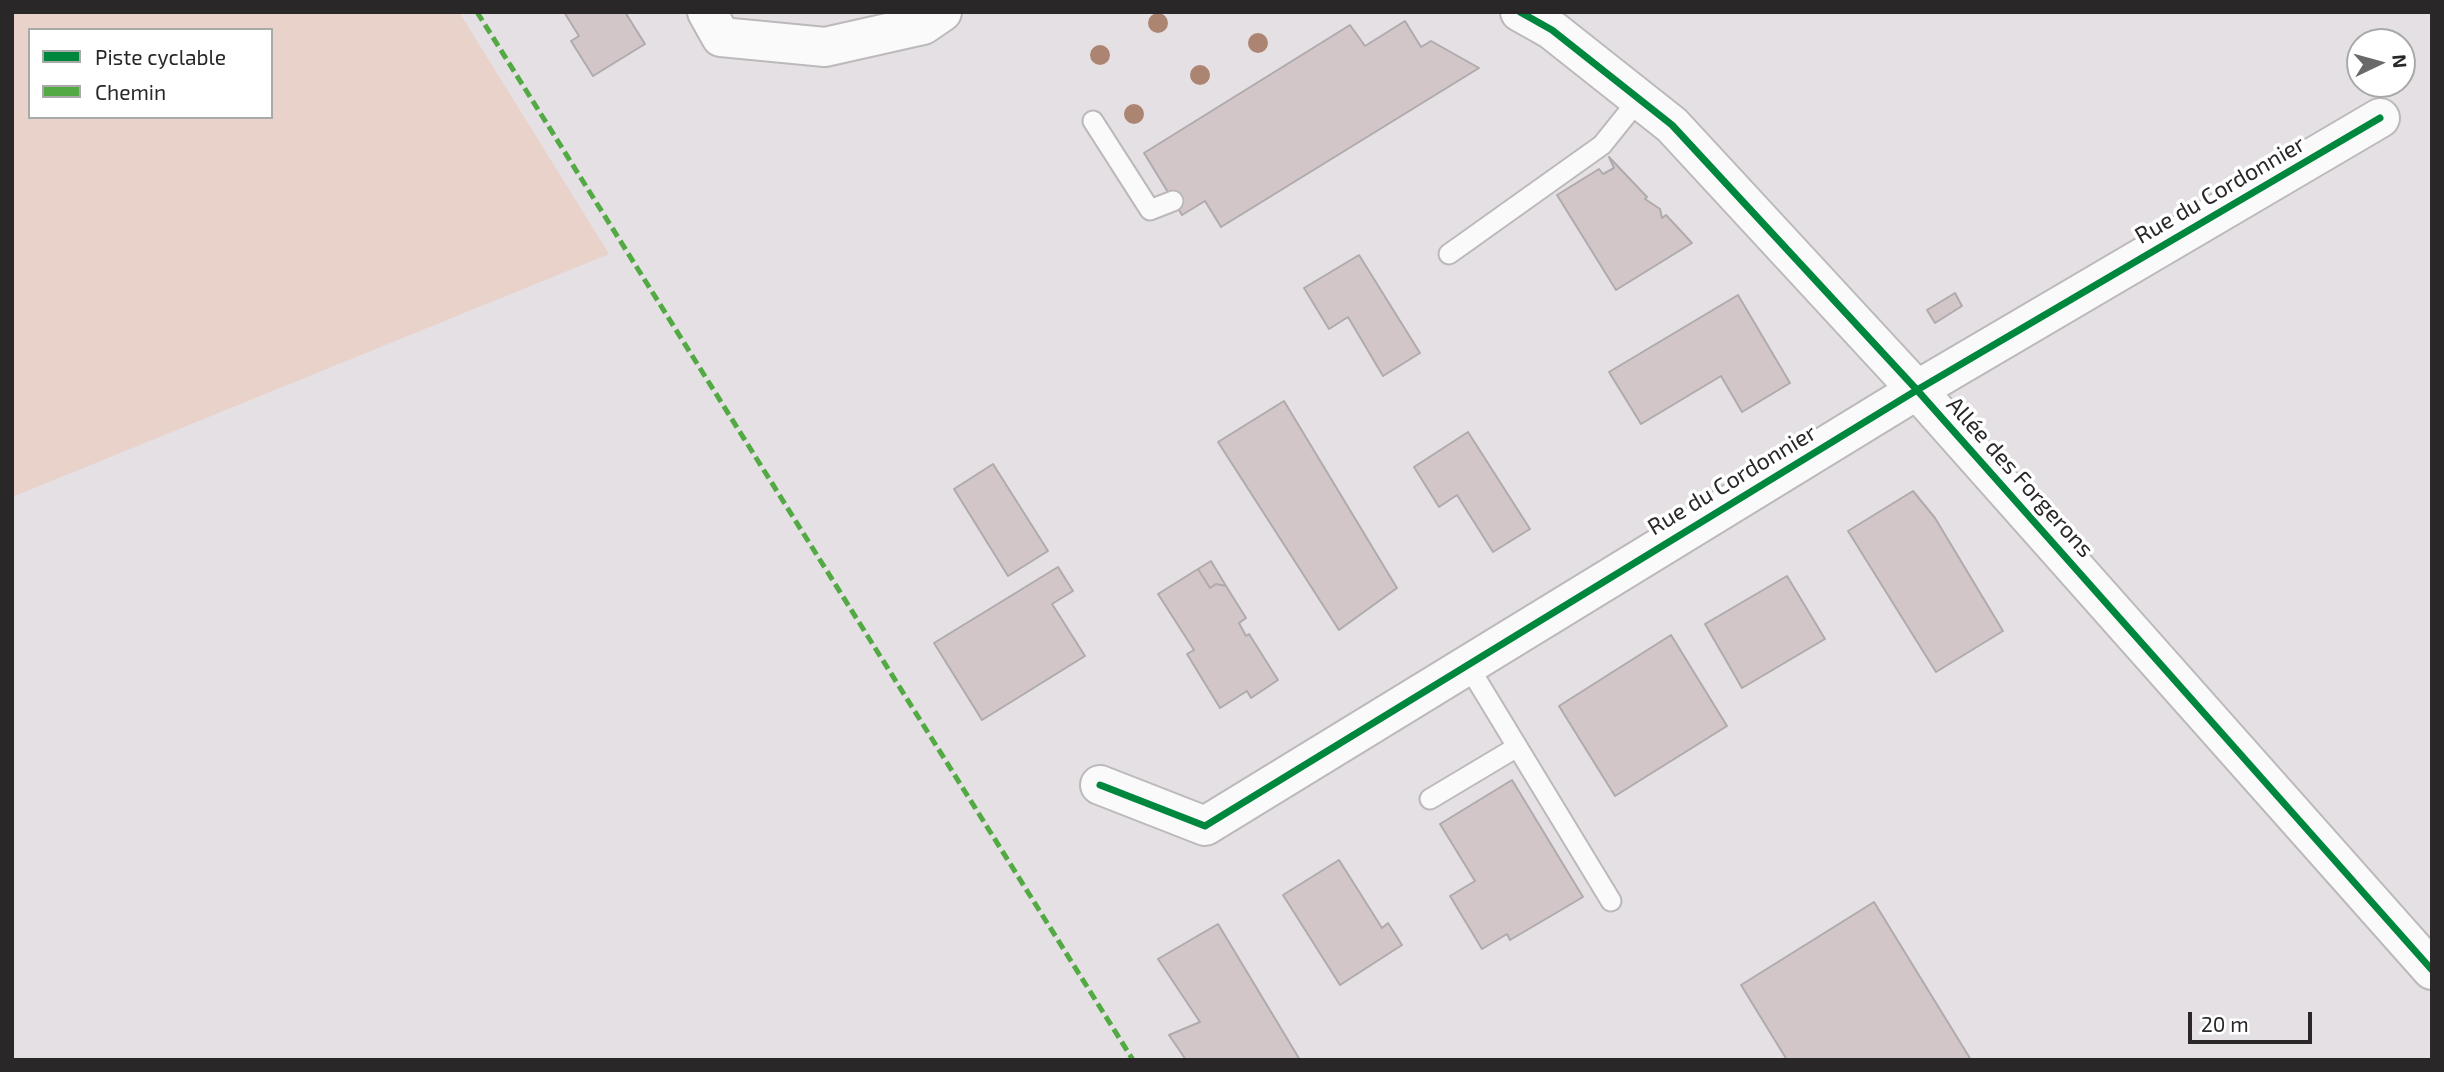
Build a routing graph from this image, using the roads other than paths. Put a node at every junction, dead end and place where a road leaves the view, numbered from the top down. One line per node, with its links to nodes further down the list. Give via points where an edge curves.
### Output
1 (707, 12): 2 (street, via 721,37 825,47 923,25)
2 (942, 12)
3 (1520, 12): 4 (street, Allée des Forgerons, via 1552,30)
4 (1639, 99): 8 (lane, via 1602,145); 9 (street, Allée des Forgerons, via 1672,125)
5 (2380, 118): 9 (street, Rue du Cordonnier)
6 (1093, 121): 7 (lane, via 1150,211)
7 (1173, 201)
8 (1449, 254)
9 (1917, 390): 10 (street, Rue du Cordonnier); 15 (street, Allée des Forgerons)
10 (1466, 664): 11 (lane); 12 (street, Rue du Cordonnier, via 1205,826)
11 (1517, 747): 13 (lane); 14 (lane)
12 (1100, 785)
13 (1430, 799)
14 (1611, 901)
15 (2432, 970)

